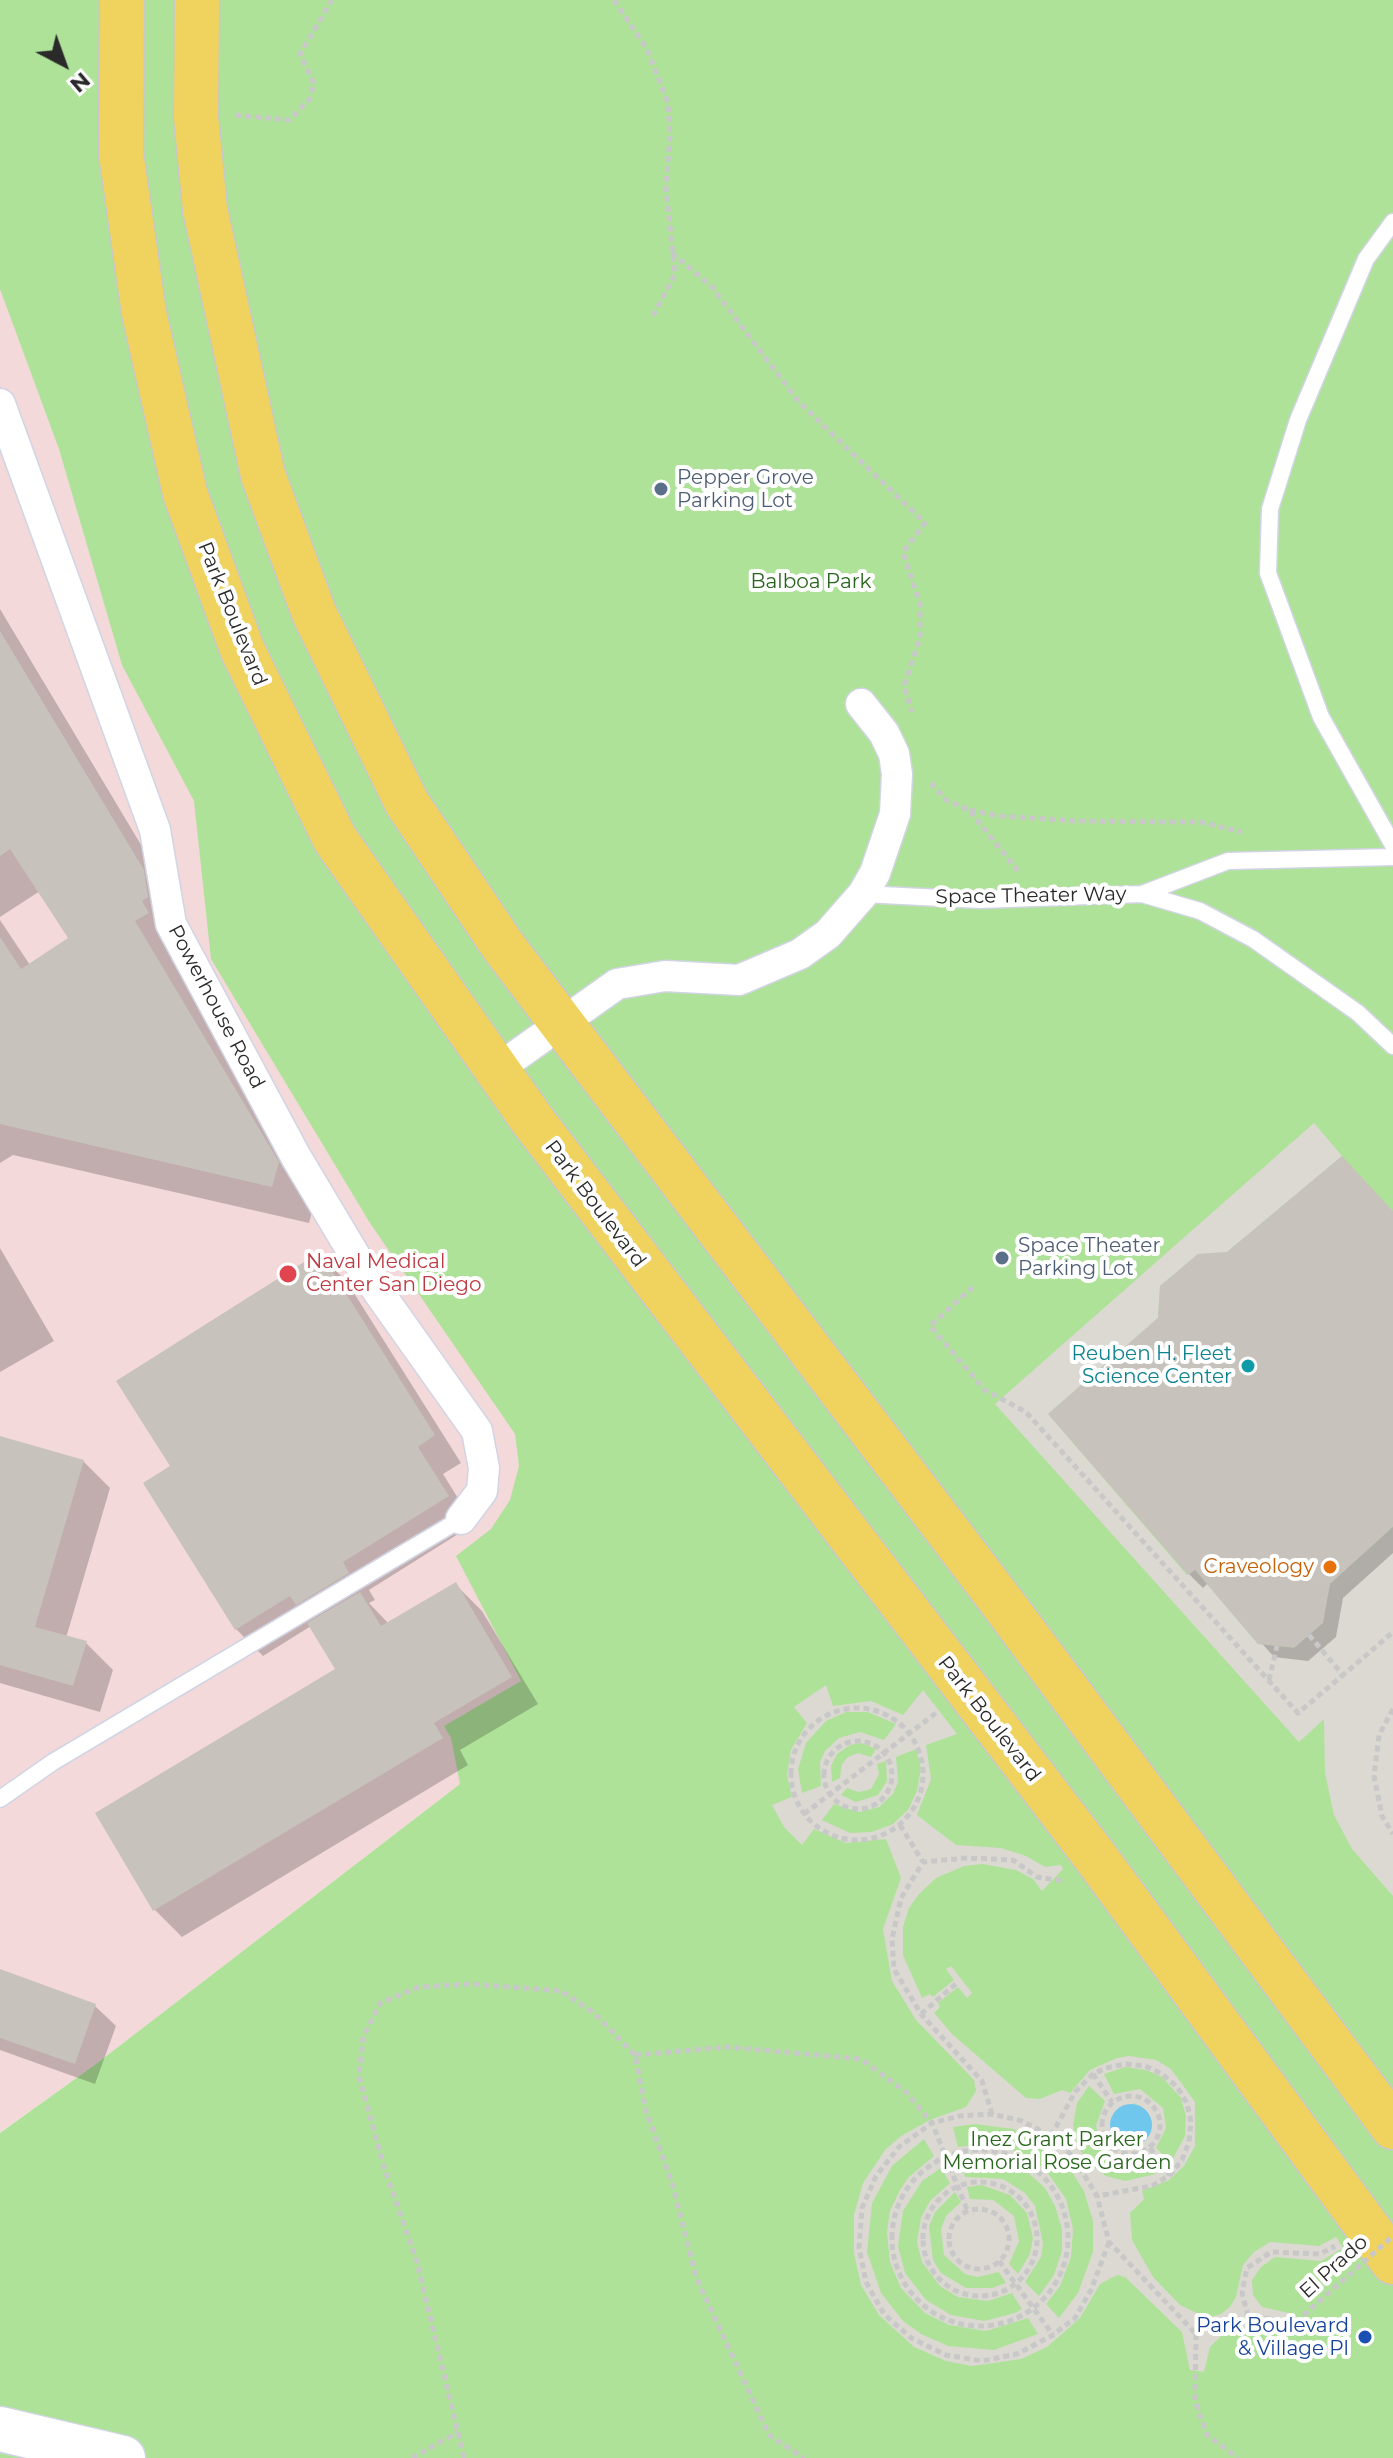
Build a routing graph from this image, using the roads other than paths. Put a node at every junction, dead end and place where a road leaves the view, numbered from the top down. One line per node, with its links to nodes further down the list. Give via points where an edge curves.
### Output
1 (122, 0): 12 (main road, Park Boulevard, via 121,153 144,313 185,493 242,649 335,839)
2 (197, 0): 10 (main road, via 196,117 205,209 263,475 314,613 407,803)
3 (1393, 222): 6 (lane, via 1366,259 1298,420 1270,509 1268,573 1321,717)
4 (0, 404): 13 (street, Powerhouse Road, via 155,830 171,924 296,1157 367,1276 477,1431 482,1491)
5 (861, 704): 8 (street, via 894,754 897,792 890,838)
6 (1393, 845)
7 (1393, 857): 9 (lane, via 1228,861)
8 (863, 894): 9 (lane, Space Theater Way, via 980,900); 10 (street, via 828,934 757,974 723,981 634,979 604,991)
9 (1142, 894): 11 (lane, Space Theater Way, via 1200,911 1253,939 1358,1013)
10 (560, 1023): 12 (street); 15 (main road)
11 (1393, 1046)
12 (496, 1070): 16 (main road, Park Boulevard, via 1094,1855)
13 (461, 1519): 14 (lane, via 53,1762)
14 (0, 1799)
15 (1393, 2127)
16 (1393, 2262)
17 (0, 2429): 18 (main road)
18 (123, 2458)

